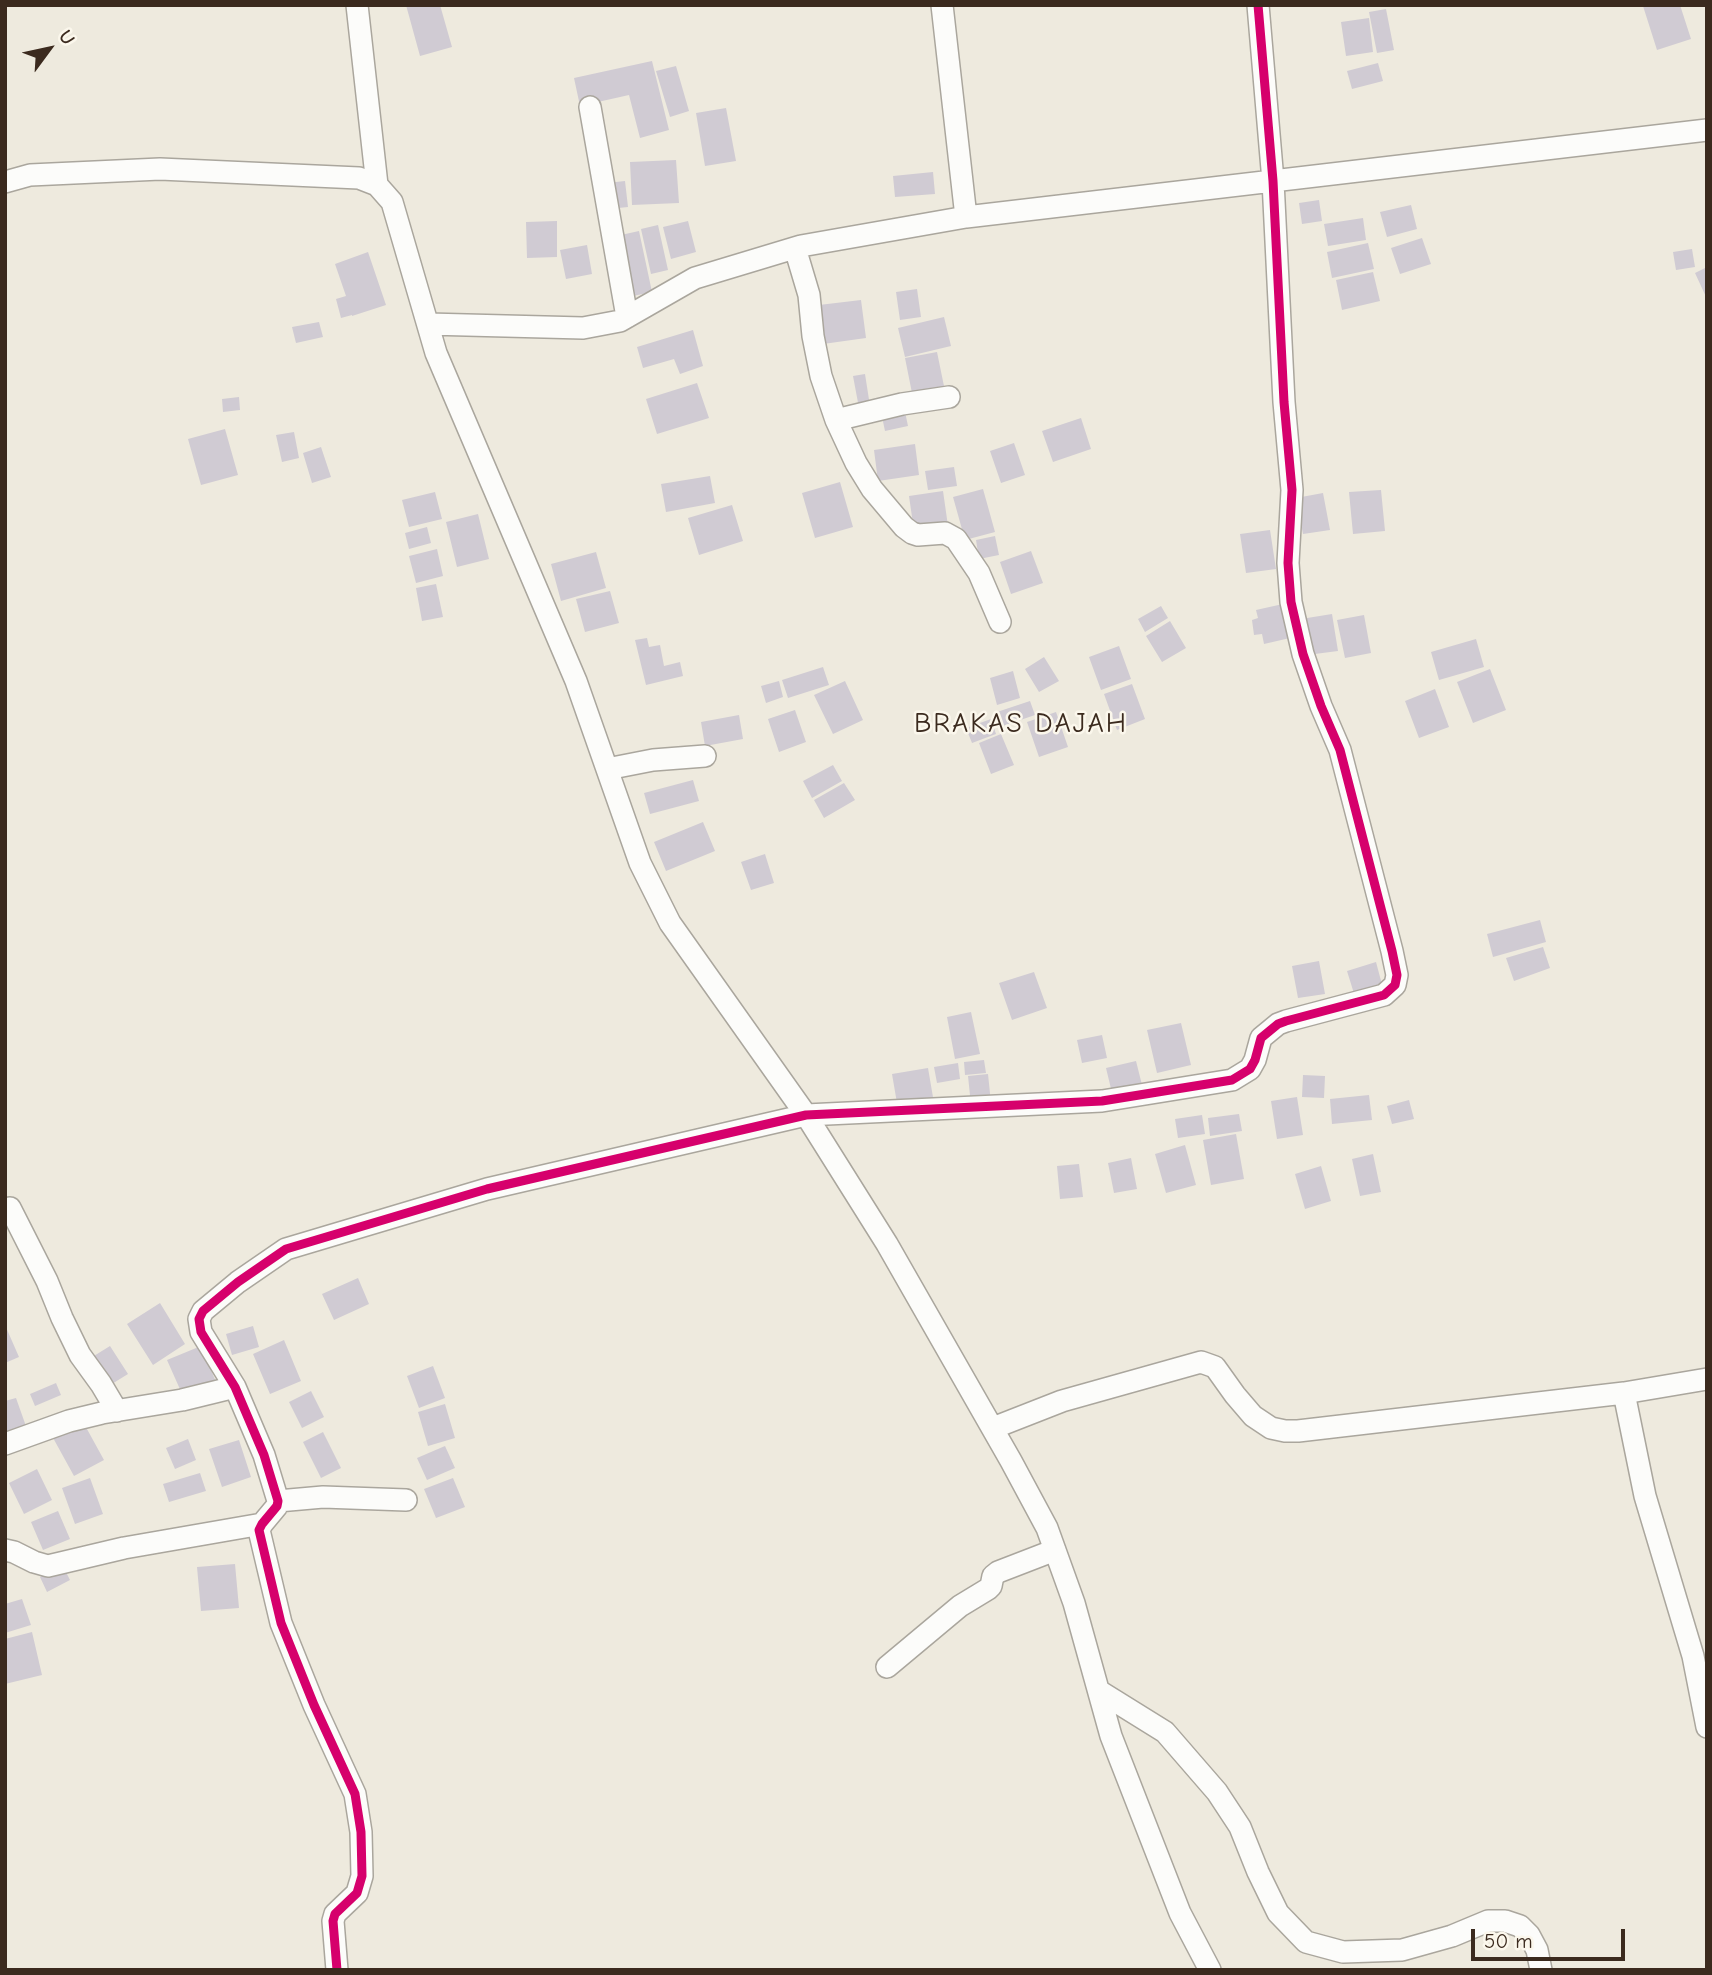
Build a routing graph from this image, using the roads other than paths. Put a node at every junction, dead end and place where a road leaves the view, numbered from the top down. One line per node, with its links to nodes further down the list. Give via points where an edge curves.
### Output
1 (357, 5): 8 (street)
2 (942, 5): 9 (street)
3 (1258, 5): 6 (street)
4 (590, 107): 11 (street)
5 (1707, 130): 6 (street)
6 (1273, 181): 9 (street); 18 (street, via 1292,490 1291,602 1303,654 1340,750 1392,951 1395,985 1384,995 1278,1024 1261,1038 1250,1069 1232,1080 1102,1101)
7 (5, 182): 8 (street, via 30,175 160,169 359,178)
8 (377, 185): 12 (street, via 392,202)
9 (965, 218): 10 (street)
10 (795, 248): 11 (street, via 695,278); 14 (street, via 809,295 821,376)
11 (627, 317): 12 (street, via 583,328)
12 (428, 324): 17 (street, via 436,354 576,681)
13 (949, 397): 14 (street)
14 (836, 420): 15 (street, via 872,489 904,527 918,535 945,533 956,539 979,573)
15 (1000, 622)
16 (705, 756): 17 (street)
17 (607, 769): 18 (street, via 640,863 670,923)
18 (806, 1115): 21 (street, via 487,1189 286,1249 238,1282 202,1311 199,1319 201,1332); 24 (street)
19 (10, 1208): 23 (street, via 80,1355)
20 (1707, 1380): 22 (street)
21 (235, 1387): 23 (street); 27 (street)
22 (1624, 1393): 24 (street, via 1285,1431 1253,1416 1216,1367 1201,1362 1062,1402); 33 (street, via 1645,1496 1693,1656)
23 (117, 1411): 25 (street, via 69,1421)
24 (993, 1428): 30 (street)
25 (5, 1444)
26 (406, 1500): 27 (street, via 323,1497)
27 (278, 1501): 28 (street)
28 (262, 1524): 29 (street, via 48,1566); 34 (street, via 260,1538 281,1623 355,1794 362,1876 357,1893 333,1921)
29 (5, 1550)
30 (1055, 1550): 31 (street, via 998,1572 988,1589 960,1606); 32 (street)
31 (887, 1667)
32 (1098, 1691): 35 (street, via 1142,1819 1180,1913); 36 (street, via 1165,1732 1217,1792 1240,1827 1278,1913 1306,1942 1343,1952 1402,1950 1488,1921 1505,1921 1529,1935)
33 (1707, 1727)
34 (337, 1970)
35 (1210, 1970)
36 (1541, 1970)

